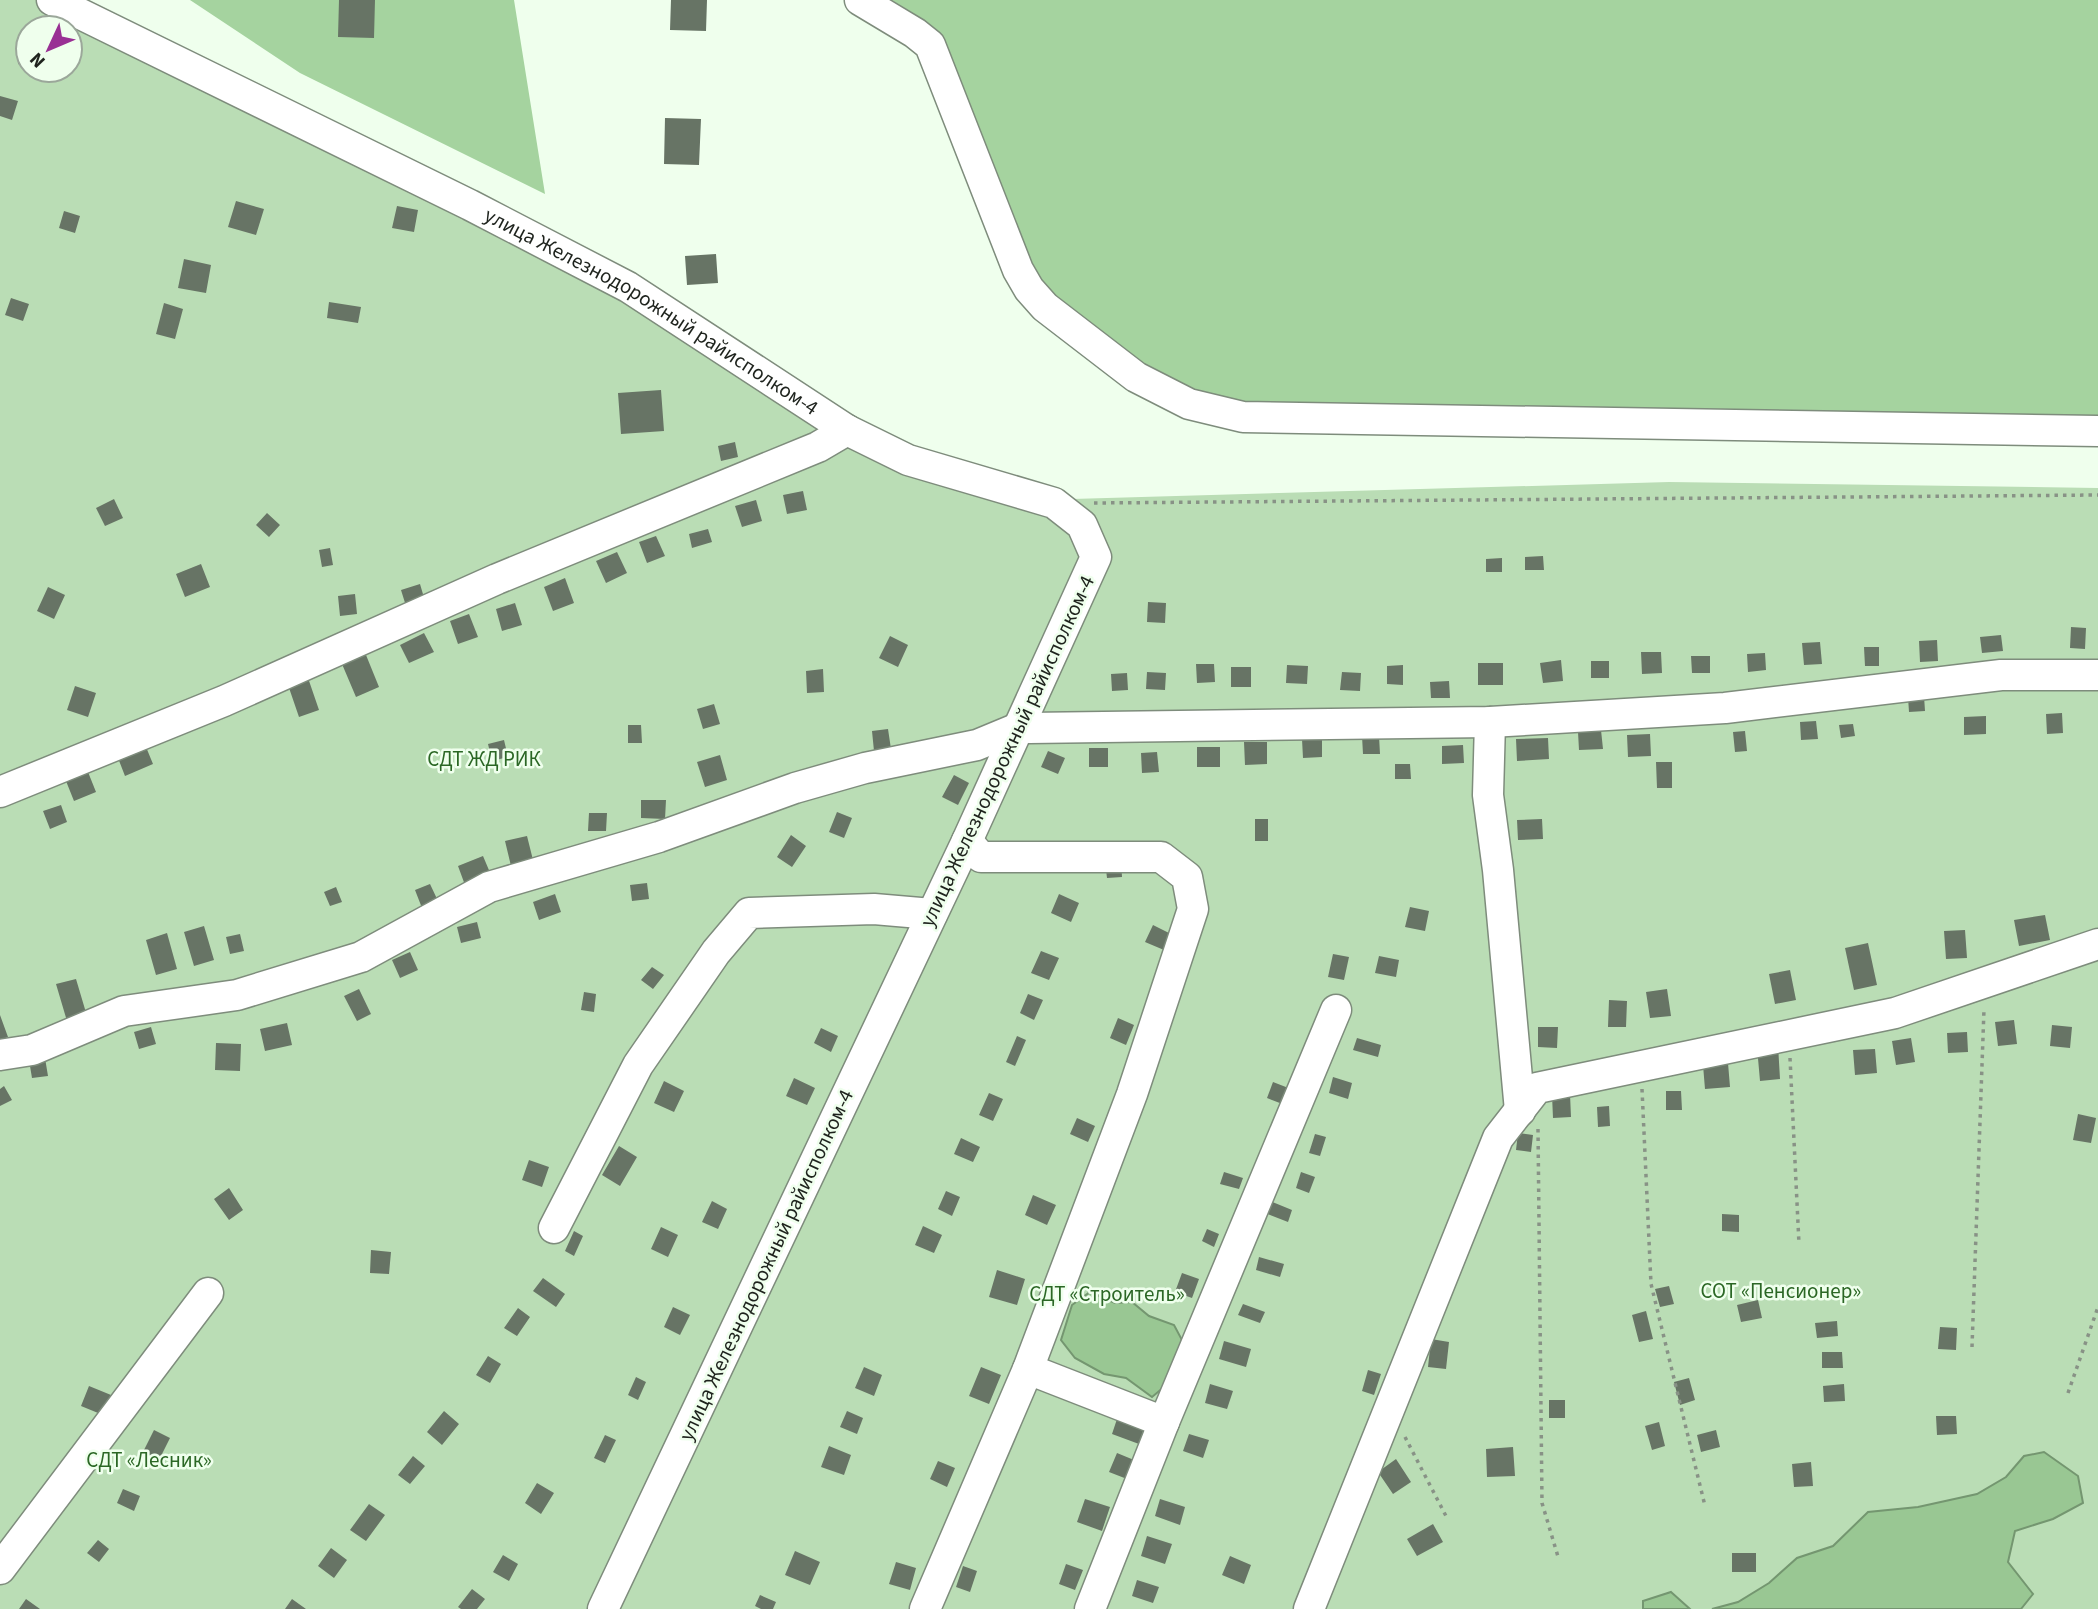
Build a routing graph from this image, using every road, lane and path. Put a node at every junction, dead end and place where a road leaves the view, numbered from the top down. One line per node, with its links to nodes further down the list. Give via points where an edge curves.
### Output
1 (52, 0): 3 (street, улица Железнодорожный райисполком-4, via 628,287)
2 (860, 0): 4 (street, via 930,45 1029,289 1045,307 1136,377 1189,404 1243,417)
3 (847, 429): 6 (street, улица Железнодорожный райисполком-4, via 908,460); 10 (street, via 818,447)
4 (2098, 431)
5 (2098, 495): 6 (path)
6 (1054, 503): 9 (street, улица Железнодорожный райисполком-4, via 1082,525 1096,557)
7 (2098, 675): 8 (street, via 2001,675 1725,708)
8 (1490, 722): 9 (street); 19 (street, via 1488,795)
9 (1024, 728): 11 (street, улица Железнодорожный райисполком-4); 17 (street, via 977,745 795,788 659,837 489,887 361,957 237,995 124,1011 32,1050)
10 (0, 792)
11 (967, 841): 12 (street, улица Железнодорожный райисполком-4); 25 (street, via 981,857 1161,857 1188,877 1193,909 1132,1094)
12 (932, 914): 20 (street, via 874,909 749,913 716,952 638,1065); 33 (street, улица Железнодорожный райисполком-4)
13 (2098, 944): 14 (street)
14 (1984, 982): 16 (street, via 1895,1013); 24 (path)
15 (1336, 1010): 28 (street)
16 (1788, 1035): 18 (street); 21 (path)
17 (0, 1055)
18 (1642, 1066): 19 (street, via 1537,1088); 29 (path, via 1651,1284)
19 (1529, 1120): 27 (street, via 1498,1138); 31 (path, via 1542,1503)
20 (554, 1228)
21 (1799, 1244)
22 (208, 1293): 32 (street)
23 (2098, 1307): 26 (path)
24 (1972, 1347)
25 (1028, 1368): 28 (street); 34 (street)
26 (2068, 1392)
27 (1390, 1407): 30 (path); 36 (street)
28 (1164, 1422): 35 (street)
29 (1705, 1506)
30 (1447, 1518)
31 (1559, 1560)
32 (0, 1569)
33 (603, 1609)
34 (925, 1609)
35 (1090, 1609)
36 (1309, 1609)

